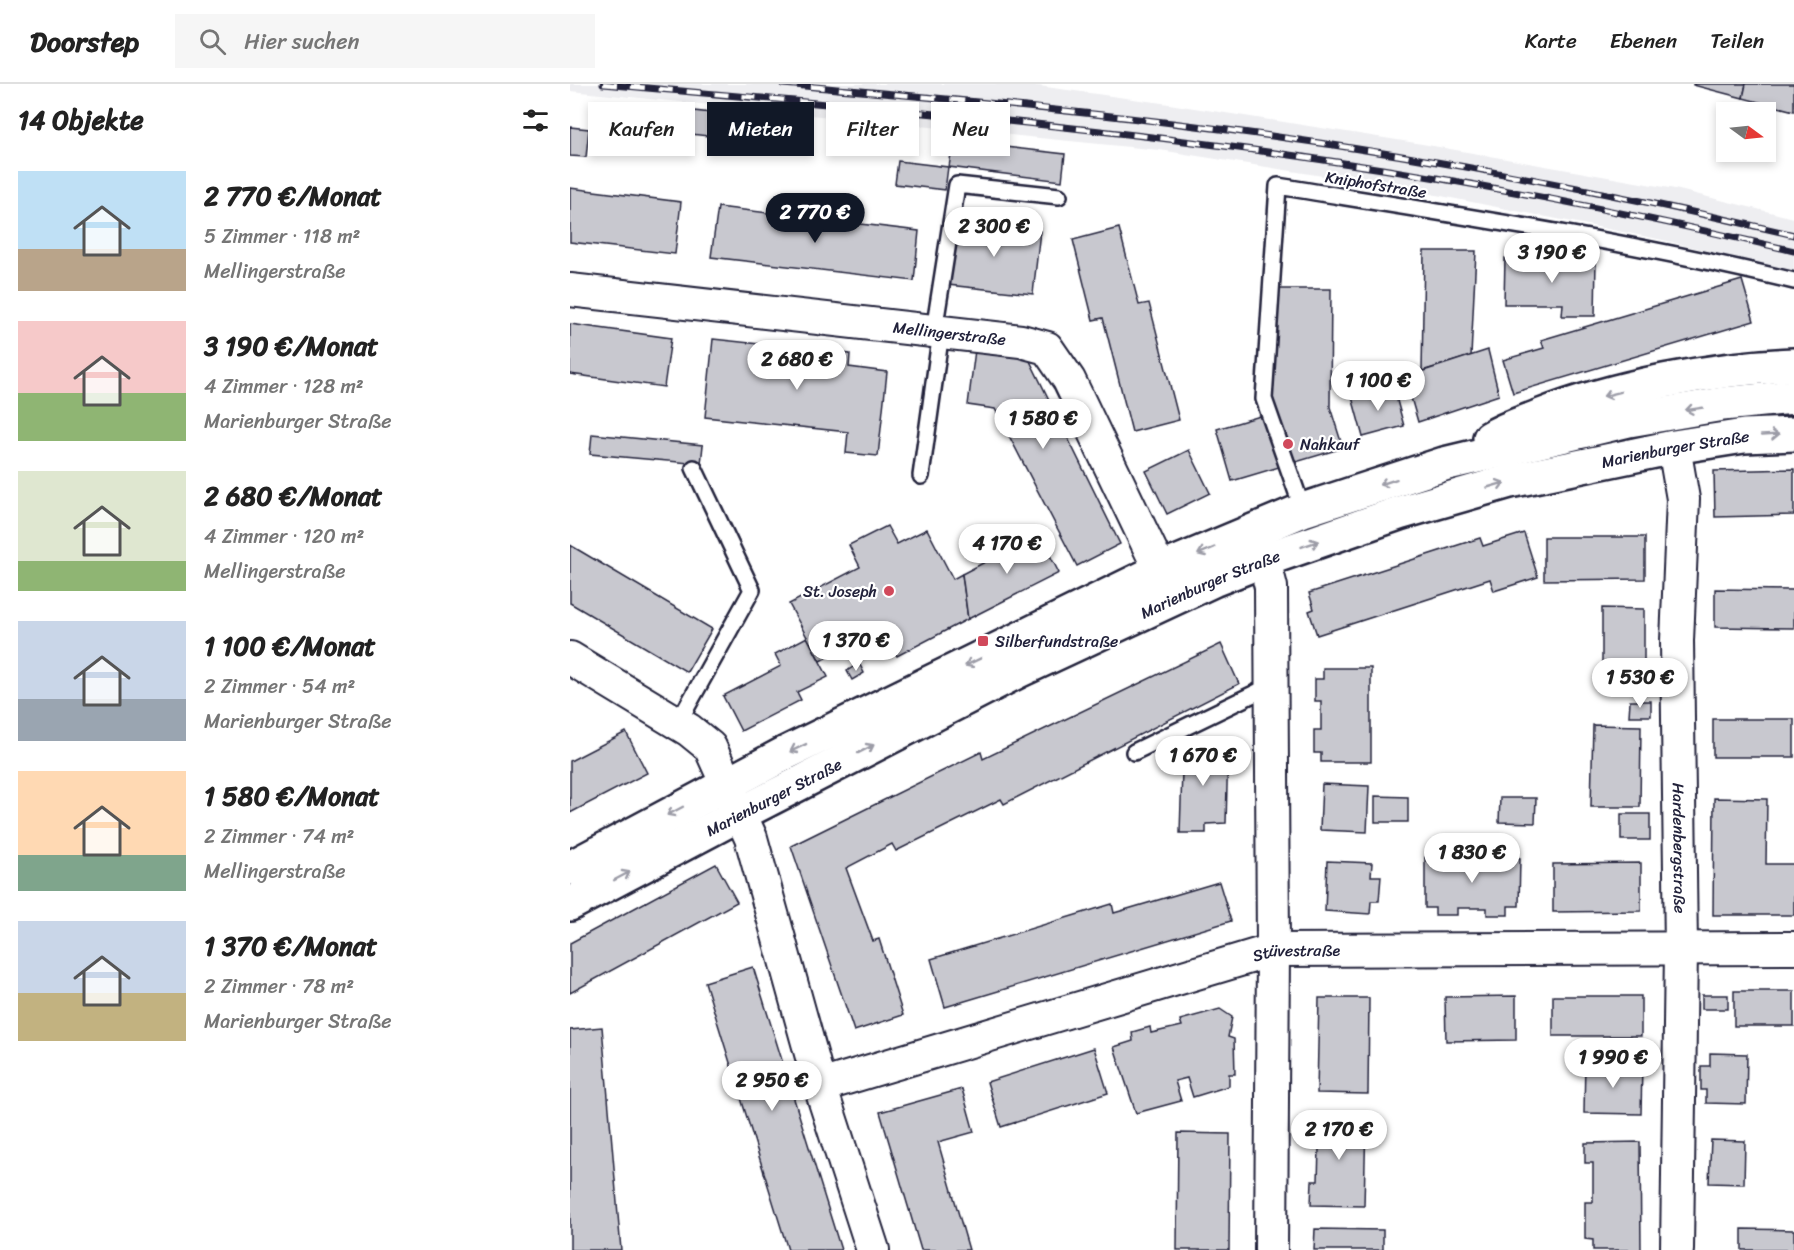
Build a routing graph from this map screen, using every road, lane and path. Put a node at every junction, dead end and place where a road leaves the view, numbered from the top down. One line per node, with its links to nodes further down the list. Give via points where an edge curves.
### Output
1 (1059, 196): 4 (lane, via 957,185)
2 (1794, 281): 12 (lane, Kniphofstraße, via 1484,219 1278,186 1264,399)
3 (570, 290): 4 (street, Mellingerstraße)
4 (938, 332): 11 (lane); 13 (street, Mellingerstraße, via 1021,341 1047,348 1069,380)
5 (1794, 365): 9 (main road, one-way to 9, via 1670,381 1573,403 1501,431)
6 (1794, 398): 9 (main road, Marienburger Straße, one-way to 9, via 1629,420)
7 (1794, 434): 8 (main road, Marienburger Straße, one-way to 7, via 1744,436)
8 (1674, 447): 14 (main road, Marienburger Straße, one-way to 8, via 1399,513 1510,481); 23 (street, Hardenbergstraße, via 1683,499 1677,641)
9 (1444, 464): 12 (main road, Marienburger Straße, one-way to 12)
10 (694, 468): 17 (lane, via 752,590)
11 (921, 476)
12 (1303, 510): 13 (main road, Marienburger Straße, one-way to 13)
13 (1155, 560): 19 (main road, Marienburger Straße, one-way to 19)
14 (1264, 560): 16 (street, via 1271,587); 20 (main road, Marienburger Straße, one-way to 14, via 1018,671)
15 (570, 658): 17 (street)
16 (1272, 685): 18 (lane); 25 (street)
17 (678, 723): 19 (street, via 710,747)
18 (1134, 752)
19 (727, 784): 20 (street); 21 (main road, Marienburger Straße, one-way to 21)
20 (740, 814): 22 (main road, Marienburger Straße, one-way to 20); 26 (street, via 751,838)
21 (570, 868)
22 (570, 904)
23 (1681, 948): 24 (street, Stüvestraße); 25 (street, Stüvestraße); 29 (street, Hardenbergstraße)
24 (1794, 948)
25 (1273, 950): 26 (street, Stüvestraße); 28 (street)
26 (820, 1086): 27 (street)
27 (873, 1250)
28 (1271, 1250)
29 (1677, 1250)

